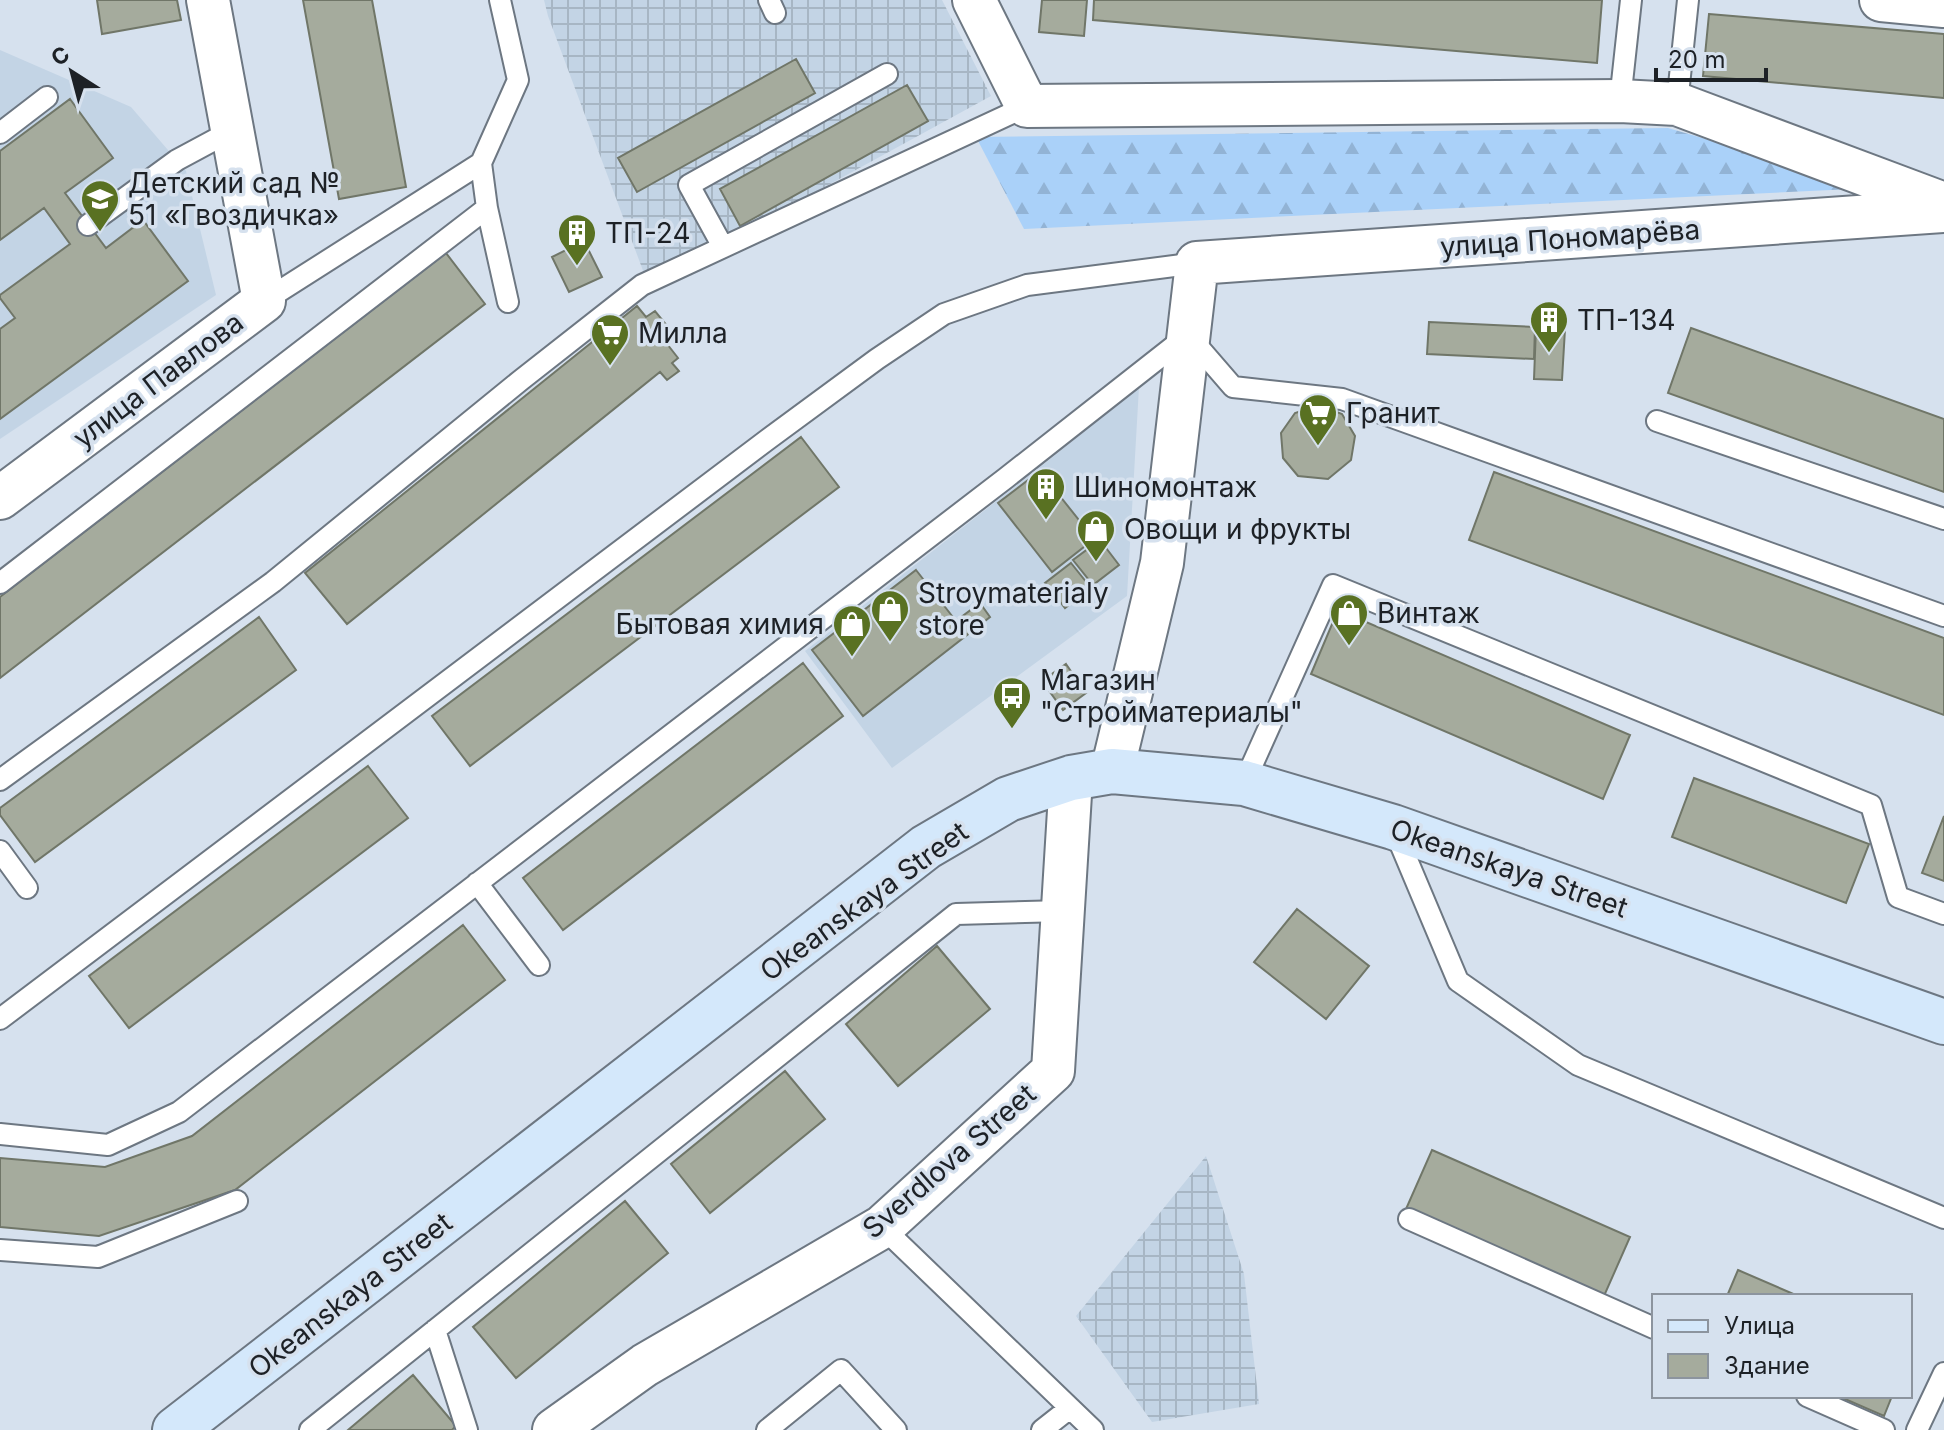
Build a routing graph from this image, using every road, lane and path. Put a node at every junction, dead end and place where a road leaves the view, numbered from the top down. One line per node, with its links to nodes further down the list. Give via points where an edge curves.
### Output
1 (208, 0): 13 (street, улица Павлова)
2 (500, 0): 15 (lane, via 518,80)
3 (974, 0): 12 (street)
4 (1631, 0): 10 (lane)
5 (1688, 0): 11 (lane)
6 (1881, 0): 7 (street)
7 (1944, 6)
8 (887, 74): 20 (lane, via 689,185)
9 (47, 97): 14 (lane)
10 (1620, 101): 11 (street); 12 (street)
11 (1677, 104): 16 (street)
12 (1027, 106): 20 (lane)
13 (231, 131): 19 (lane, via 177,160); 22 (street, улица Павлова)
14 (0, 133)
15 (481, 163): 17 (lane); 22 (lane)
16 (1944, 204)
17 (487, 208): 23 (lane); 28 (lane)
18 (1944, 211): 21 (street, улица Пономарёва)
19 (88, 225)
20 (723, 247): 31 (lane, via 642,285 273,582)
21 (1197, 263): 24 (street, Sverdlova Street); 40 (lane, via 1027,285 944,314 767,440)
22 (264, 301): 26 (street, улица Павлова)
23 (508, 302)
24 (1188, 335): 29 (lane, via 1233,387 1342,399); 30 (street, Sverdlova Street, via 1162,563); 35 (lane)
25 (1657, 421): 27 (lane)
26 (0, 498)
27 (1944, 519)
28 (0, 583)
29 (1944, 616)
30 (1092, 774): 32 (main road, Okeanskaya Street); 37 (street, Sverdlova Street); 53 (main road, Okeanskaya Street, via 1008,799 926,847)
31 (0, 780)
32 (1244, 783): 33 (main road, Okeanskaya Street); 38 (lane, via 1333,585 1871,805 1898,897)
33 (1393, 827): 41 (main road, Okeanskaya Street); 44 (lane, via 1458,981 1578,1065)
34 (0, 851): 36 (lane)
35 (477, 883): 39 (lane); 42 (lane, via 179,1112 108,1145)
36 (27, 888)
37 (1063, 911): 46 (street, Sverdlova Street, via 1053,1071); 49 (lane, via 956,914)
38 (1944, 914)
39 (539, 965)
40 (0, 1019)
41 (1944, 1022)
42 (0, 1134)
43 (237, 1201): 47 (lane, via 98,1257)
44 (1944, 1218)
45 (1409, 1219): 48 (lane)
46 (882, 1227): 52 (lane); 56 (street, Sverdlova Street, via 645,1365)
47 (0, 1250)
48 (1652, 1327)
49 (435, 1330): 54 (lane); 55 (lane)
50 (1944, 1373): 62 (lane)
51 (1812, 1398): 61 (lane)
52 (1070, 1408): 59 (lane); 60 (lane)
53 (175, 1430)
54 (310, 1430)
55 (467, 1430)
56 (554, 1430)
57 (767, 1430): 58 (lane, via 841,1370)
58 (896, 1430)
59 (1042, 1430)
60 (1093, 1430)
61 (1884, 1430)
62 (1917, 1430)

